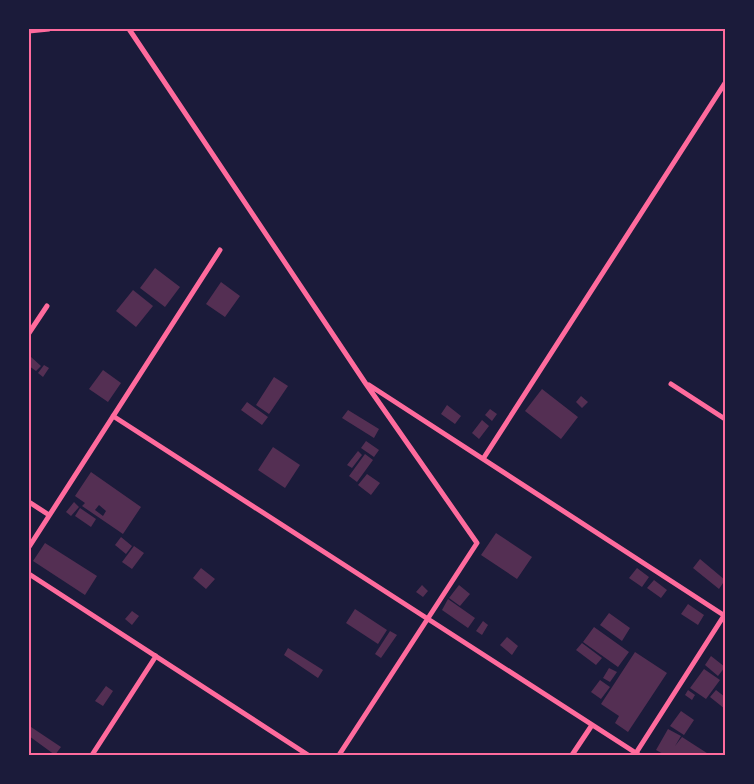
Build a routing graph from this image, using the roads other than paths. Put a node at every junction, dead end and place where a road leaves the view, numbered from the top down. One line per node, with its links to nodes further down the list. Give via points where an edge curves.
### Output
1 (49, 29): 3 (street)
2 (129, 29): 8 (street)
3 (29, 31)
4 (725, 83): 12 (street)
5 (220, 250): 10 (street)
6 (47, 306): 7 (street)
7 (29, 333)
8 (366, 384): 12 (street); 18 (street, via 476,542)
9 (671, 384): 11 (street)
10 (113, 416): 14 (street); 18 (street)
11 (725, 419)
12 (483, 459): 17 (street)
13 (29, 502): 14 (street)
14 (49, 515): 15 (street)
15 (29, 547)
16 (29, 574): 19 (street)
17 (725, 615): 21 (street)
18 (428, 619): 20 (street); 24 (street)
19 (156, 656): 22 (street); 23 (street)
20 (592, 725): 21 (street); 25 (street)
21 (637, 754)
22 (92, 755)
23 (308, 755)
24 (340, 755)
25 (572, 755)

